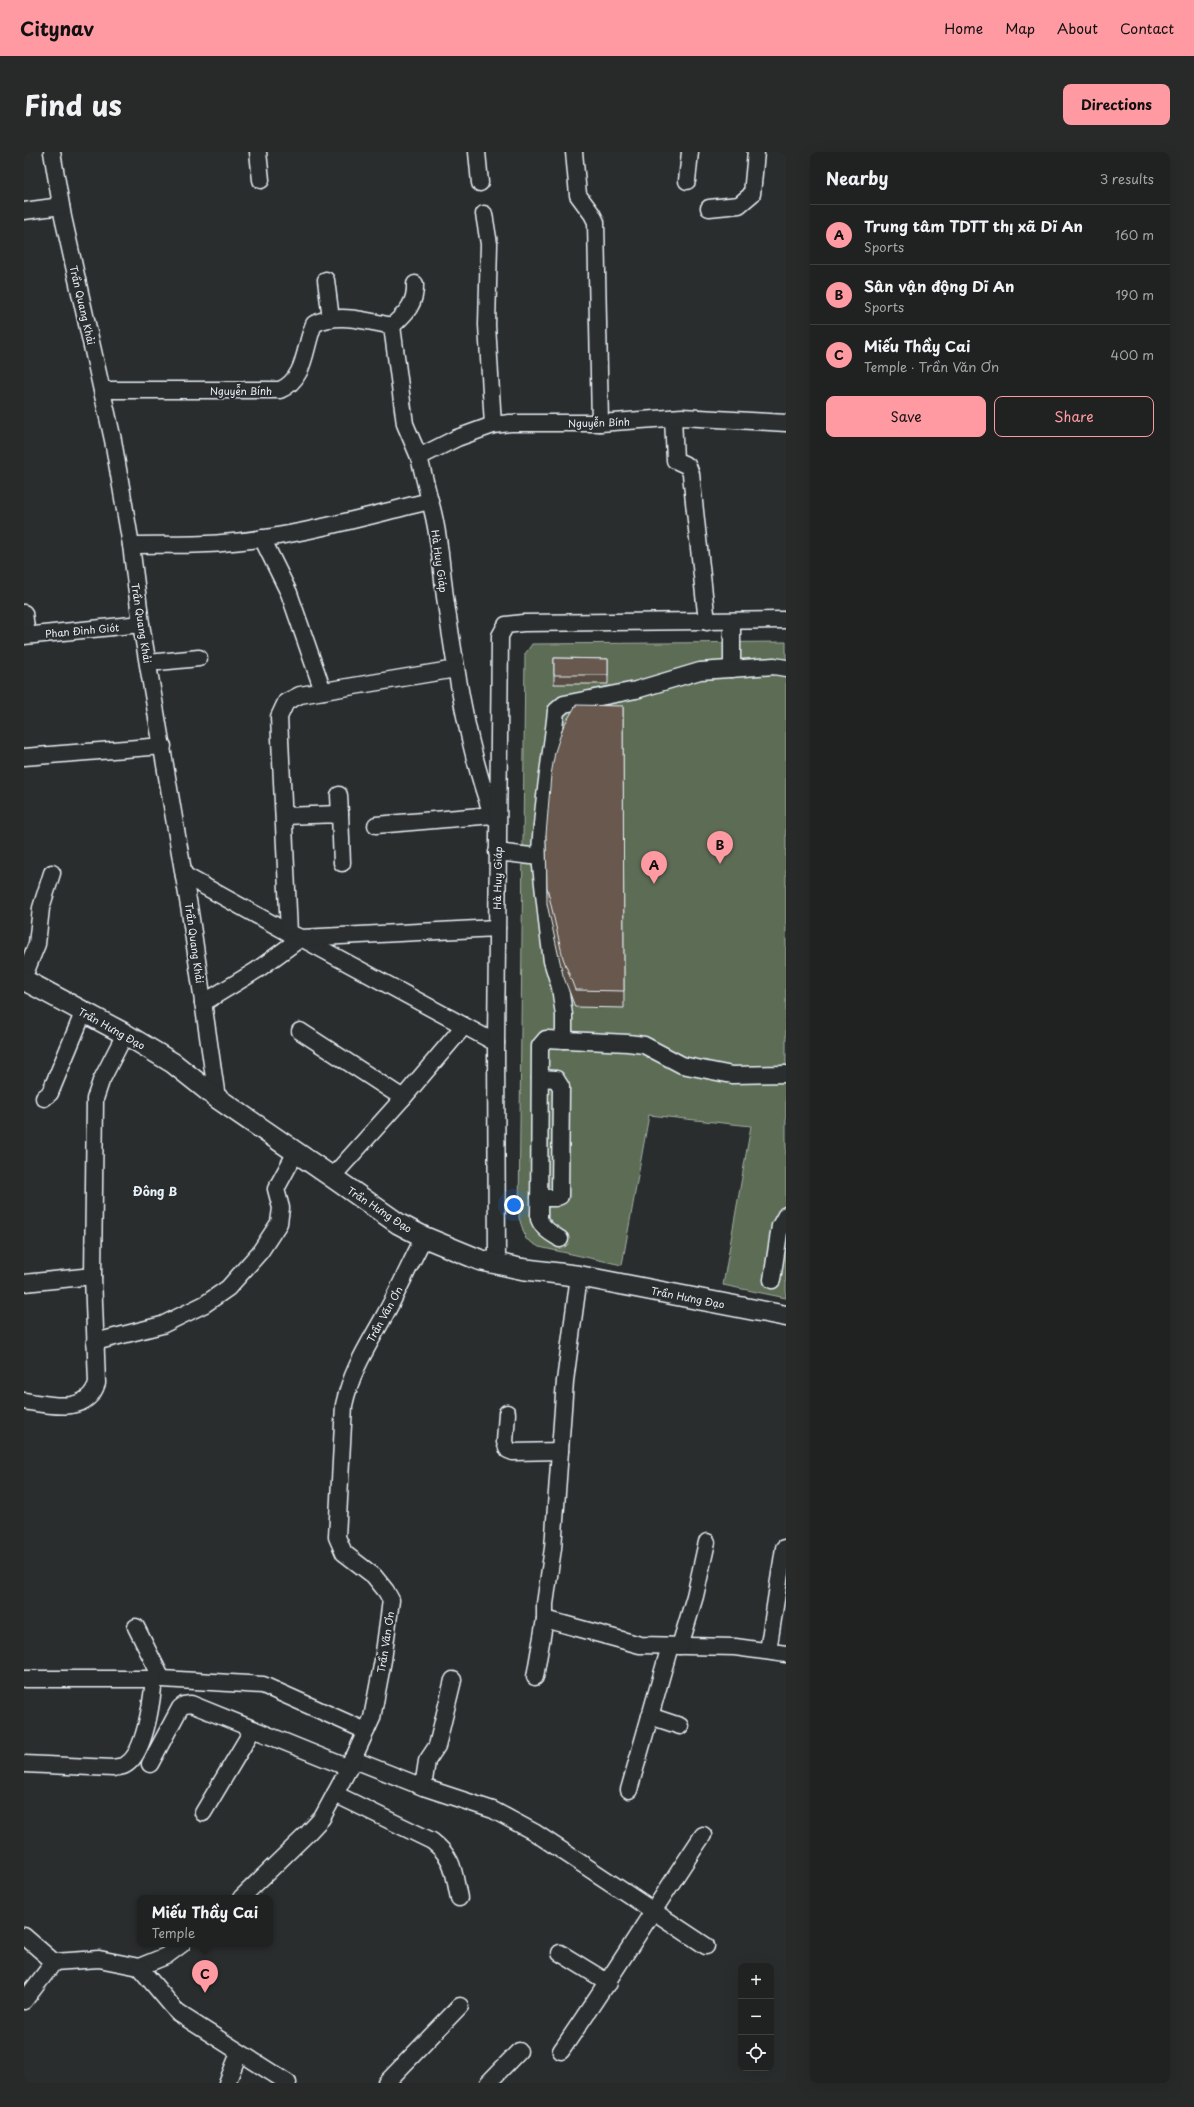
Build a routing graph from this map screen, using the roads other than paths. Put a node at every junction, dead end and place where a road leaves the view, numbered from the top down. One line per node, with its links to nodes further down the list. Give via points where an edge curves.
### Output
1 (52, 152): 10 (street, Trần Quang Khải)
2 (258, 152): 7 (street)
3 (477, 152): 9 (street)
4 (574, 152): 20 (street, via 578,195 596,222)
5 (690, 152): 8 (street)
6 (756, 152): 11 (street, via 752,194 739,205)
7 (261, 180)
8 (687, 181)
9 (480, 184)
10 (61, 206): 12 (street); 18 (street, Trần Quang Khải)
11 (709, 208)
12 (24, 211)
13 (484, 214): 22 (street, via 489,244 487,325)
14 (326, 280): 16 (street)
15 (415, 284): 17 (street, via 416,295 412,304)
16 (331, 319): 17 (street, Nguyễn Bính, via 356,319); 18 (street, Nguyễn Bính, via 314,324 300,371 290,386 280,390)
17 (392, 326): 23 (street, via 405,424)
18 (102, 390): 26 (street, Trần Quang Khải)
19 (673, 418): 20 (street, Nguyễn Bính); 21 (street, Nguyễn Bính); 29 (street, via 675,460 688,466 691,474)
20 (600, 423): 22 (street, Nguyễn Bính)
21 (786, 423)
22 (493, 425): 23 (street, Nguyễn Bính, via 457,438)
23 (420, 457): 24 (street)
24 (430, 500): 25 (street); 36 (street, Hà Huy Giáp)
25 (262, 538): 26 (street, via 222,543); 38 (street, via 289,593)
26 (131, 545): 31 (street, Trần Quang Khải)
27 (24, 614): 32 (street)
28 (786, 620): 30 (street)
29 (707, 622): 30 (street); 44 (street, via 523,622 506,625 500,636 499,652)
30 (732, 622): 37 (street)
31 (141, 624): 32 (street, Phan Đình Giót); 34 (street, Trần Quang Khải)
32 (26, 635)
33 (199, 658): 34 (street)
34 (148, 663): 39 (street, Trần Quang Khải)
35 (786, 668): 37 (street, via 774,666)
36 (456, 669): 38 (street); 44 (street, Hà Huy Giáp, via 470,736)
37 (732, 669): 47 (street, via 700,671 636,690 564,704 556,711 540,824)
38 (323, 691): 43 (street, via 300,695 286,702 279,716)
39 (163, 746): 40 (street); 50 (street, Trần Quang Khải)
40 (24, 757)
41 (339, 795): 42 (street)
42 (340, 814): 43 (street); 48 (street)
43 (284, 816): 52 (street)
44 (495, 821): 45 (street); 46 (street, Hà Huy Giáp)
45 (376, 825)
46 (498, 852): 47 (street); 51 (street, Hà Huy Giáp)
47 (540, 857): 60 (street, via 551,953 564,1015)
48 (342, 863)
49 (52, 873): 53 (street, via 41,908 37,944)
50 (184, 874): 52 (street); 55 (street, Trần Quang Khải)
51 (496, 928): 52 (street); 61 (street, Hà Huy Giáp)
52 (295, 935): 55 (street, via 256,970); 57 (street)
53 (24, 976)
54 (24, 980): 56 (main road, Trần Hưng Đạo)
55 (204, 1003): 64 (street, Trần Quang Khải)
56 (84, 1011): 59 (main road, Trần Hưng Đạo); 63 (street, via 50,1093)
57 (464, 1026): 61 (street); 65 (street)
58 (300, 1031): 65 (street)
59 (126, 1034): 64 (main road, Trần Hưng Đạo, via 173,1063); 72 (street, via 101,1081 95,1099)
60 (564, 1040): 62 (street, via 644,1045 682,1065 732,1074); 70 (street, via 546,1039 540,1046 539,1219 542,1225)
61 (496, 1043): 71 (street, Hà Huy Giáp)
62 (786, 1074)
63 (44, 1098)
64 (217, 1098): 66 (main road, Trần Hưng Đạo)
65 (403, 1098): 67 (street)
66 (296, 1152): 67 (main road, Trần Hưng Đạo); 77 (street, via 276,1188 281,1208 279,1223 260,1252 228,1288 205,1304 162,1325)
67 (332, 1177): 69 (main road, Trần Hưng Đạo, via 399,1224)
68 (786, 1215): 74 (street, via 780,1226)
69 (424, 1237): 71 (main road, Trần Hưng Đạo, via 480,1260); 95 (street, Trần Văn Ơn, via 386,1312 359,1358 344,1405 337,1537 344,1553 374,1576 391,1600 372,1718)
70 (560, 1239)
71 (498, 1264): 73 (main road, Trần Hưng Đạo)
72 (93, 1276): 75 (street); 77 (street)
73 (579, 1276): 76 (main road, Trần Hưng Đạo); 80 (street, via 565,1381)
74 (772, 1280)
75 (24, 1283)
76 (786, 1316)
77 (95, 1342): 78 (street, via 97,1383 93,1394 87,1400 65,1405)
78 (24, 1401)
79 (507, 1412): 80 (street, via 505,1442 508,1450)
80 (560, 1451): 83 (street)
81 (707, 1542): 85 (street, via 695,1596)
82 (784, 1548): 86 (street)
83 (545, 1619): 85 (street, via 640,1645); 88 (street)
84 (136, 1627): 90 (street)
85 (675, 1646): 86 (street, via 735,1647); 92 (street)
86 (768, 1651): 87 (street)
87 (786, 1654)
88 (535, 1677)
89 (24, 1679): 90 (street)
90 (158, 1679): 95 (street, via 238,1682 263,1686); 96 (street, via 144,1733 133,1757 126,1765 113,1768)
91 (453, 1680): 99 (street, via 437,1746 427,1761)
92 (650, 1716): 93 (street); 100 (street)
93 (680, 1726)
94 (253, 1729): 97 (street, via 191,1704 184,1705); 98 (street); 102 (street)
95 (366, 1731): 98 (street, Trần Văn Ơn)
96 (24, 1764)
97 (150, 1764)
98 (351, 1764): 99 (street); 101 (street, Trần Văn Ơn)
99 (422, 1788): 106 (street, via 493,1810 534,1832)
100 (629, 1790)
101 (335, 1794): 104 (street, Trần Văn Ơn, via 322,1818); 105 (street, via 432,1841 444,1851 451,1862)
102 (204, 1813)
103 (703, 1835): 106 (street)
104 (244, 1895)
105 (459, 1898)
106 (653, 1910): 108 (street); 113 (street)
107 (24, 1936): 111 (street)
108 (706, 1946)
109 (178, 1947): 112 (street, via 166,1956)
110 (560, 1953): 113 (street)
111 (54, 1962): 112 (street, via 99,1959); 114 (street)
112 (139, 1967): 118 (street, via 178,2013)
113 (609, 1983): 117 (street)
114 (24, 2001)
115 (460, 2006): 121 (street)
116 (519, 2051): 122 (street)
117 (562, 2051)
118 (239, 2053): 119 (street); 120 (street)
119 (227, 2083)
120 (288, 2083)
121 (386, 2083)
122 (488, 2083)

